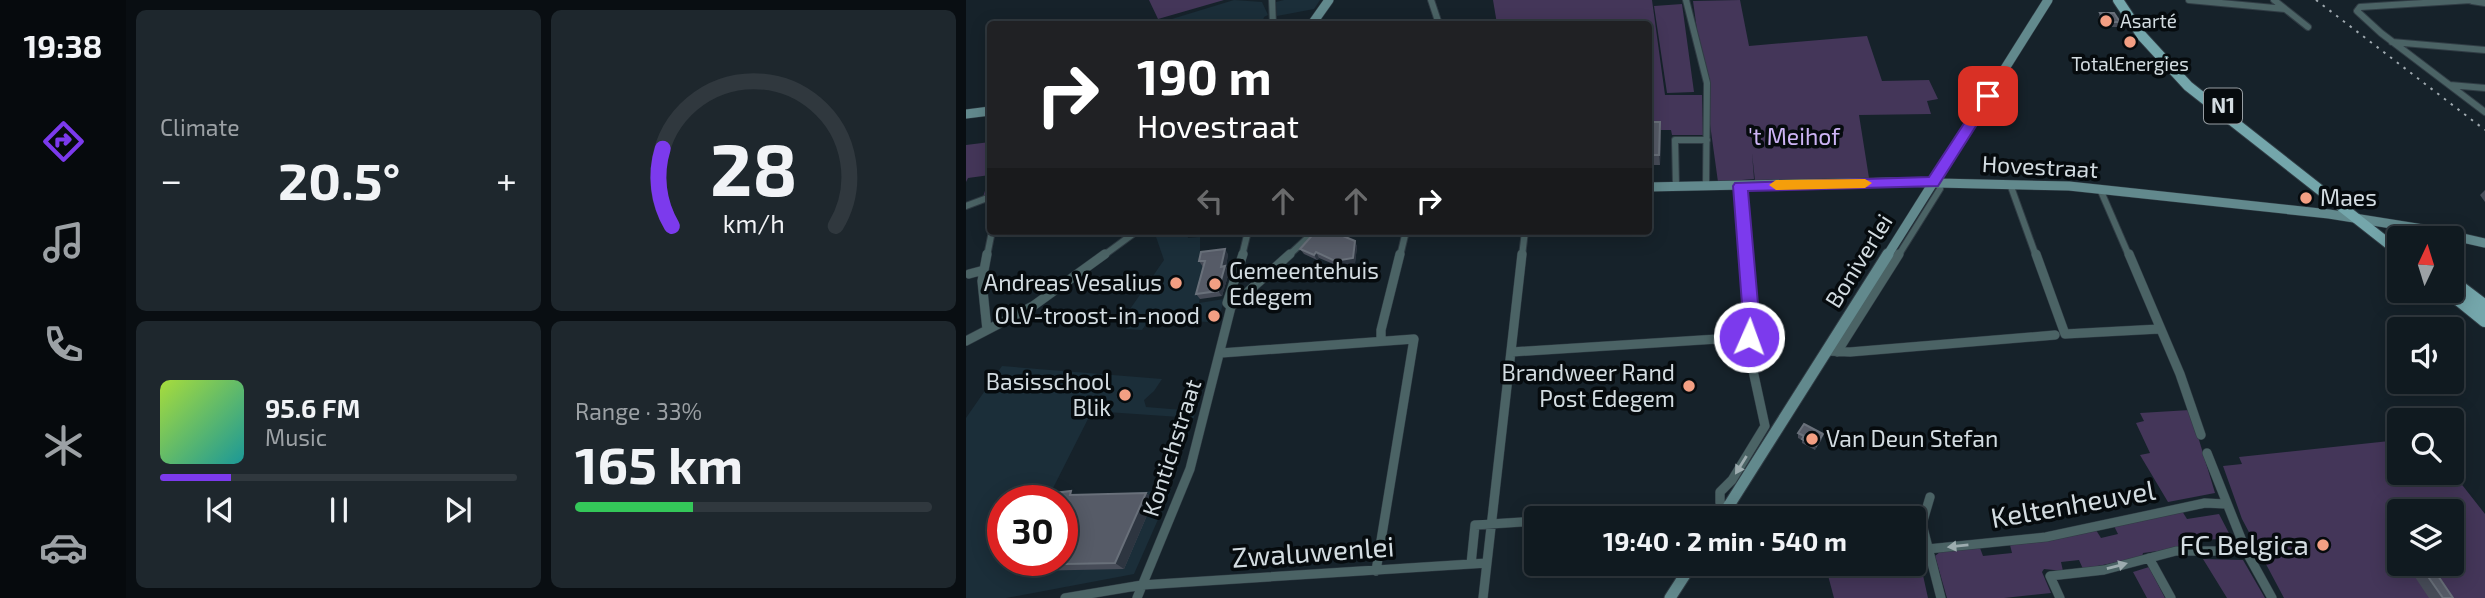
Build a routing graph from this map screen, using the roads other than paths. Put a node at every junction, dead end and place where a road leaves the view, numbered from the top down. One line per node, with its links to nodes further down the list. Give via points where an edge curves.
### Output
1 (1272, 0): 13 (street)
2 (1329, 0): 14 (street)
3 (1431, 0): 15 (street)
4 (1686, 0): 24 (street, via 1707,83)
5 (2049, 0): 29 (street, Boniverlei)
6 (2118, 0): 34 (main road, N1, via 2150,46 2188,86)
7 (2128, 0): 34 (main road, N1, via 2154,39 2189,77)
8 (2189, 0): 12 (street)
9 (2274, 0): 12 (street)
10 (2471, 1): 11 (street); 17 (street, via 2360,7 2359,15)
11 (2485, 3)
12 (2285, 9): 16 (street)
13 (1273, 21)
14 (1314, 21)
15 (1438, 21)
16 (2308, 27)
17 (2392, 42): 18 (street); 19 (street)
18 (2485, 50)
19 (2450, 85): 20 (street); 22 (street)
20 (2485, 88)
21 (987, 111): 23 (street)
22 (2485, 112)
23 (966, 114)
24 (1707, 140): 26 (street, via 1675,140); 27 (street)
25 (2010, 184): 29 (street, Hovestraat); 31 (street, Hovestraat); 53 (street)
26 (1676, 186): 27 (street, Hovestraat); 30 (street, Hovestraat)
27 (1706, 186): 28 (street, Hovestraat)
28 (1740, 186): 29 (street, Hovestraat); 57 (street, via 1749,337)
29 (1937, 186): 56 (street, Boniverlei)
30 (1652, 187)
31 (2100, 189): 34 (street, Hovestraat); 51 (street)
32 (987, 198): 33 (street)
33 (966, 206)
34 (2358, 217): 41 (main road, N1); 42 (main road, N1); 43 (street, Hovestraat)
35 (991, 235): 44 (street)
36 (1131, 235): 52 (street, via 1040,301)
37 (1247, 235): 48 (street, Kontichstraat, via 1227,303)
38 (1311, 235): 48 (street)
39 (1405, 235): 55 (street)
40 (1525, 235): 57 (street)
41 (2387, 235)
42 (2387, 242)
43 (2485, 243)
44 (984, 270): 45 (street); 52 (street)
45 (969, 274)
46 (2464, 291): 49 (main road)
47 (2464, 303): 50 (main road)
48 (1231, 306): 58 (street, Kontichstraat)
49 (2485, 307)
50 (2485, 320)
51 (2159, 329): 53 (street); 62 (street)
52 (987, 330): 54 (street)
53 (2060, 334): 56 (street)
54 (966, 341)
55 (1381, 341): 58 (street); 77 (street, via 1413,339)
56 (1833, 351): 61 (street, Boniverlei)
57 (1512, 352): 70 (street)
58 (1221, 353): 79 (street, Kontichstraat, via 1190,469)
59 (1752, 366): 60 (street)
60 (1765, 426): 61 (street); 66 (street, Boniverlei, one-way to 66, via 1720,492)
61 (1779, 430): 67 (street, Boniverlei)
62 (2201, 435)
63 (2207, 453): 65 (street)
64 (1930, 497): 68 (street)
65 (2227, 504): 72 (street, Keltenheuvel, one-way to 72, via 2205,503 2046,537); 73 (street)
66 (1722, 506)
67 (1730, 506)
68 (1926, 506)
69 (1524, 522): 70 (street)
70 (1491, 524): 75 (street); 76 (street, via 1475,525)
71 (1926, 544): 72 (street)
72 (1928, 549): 84 (street)
73 (2246, 551): 74 (street, via 2176,551); 87 (street)
74 (2149, 558): 85 (street, one-way to 74, via 2050,576 2104,570); 86 (street)
75 (1487, 563): 76 (street, Zwaluwenlei); 82 (street)
76 (1471, 564): 77 (street, Zwaluwenlei)
77 (1376, 571): 79 (street, Zwaluwenlei)
78 (1684, 576): 83 (street)
79 (1142, 585): 80 (street, Zwaluwenlei); 81 (street, Kontichstraat)
80 (1065, 598)
81 (1137, 598)
82 (1483, 598)
83 (1670, 598)
84 (1941, 598)
85 (2060, 598)
86 (2171, 598)
87 (2272, 598)

